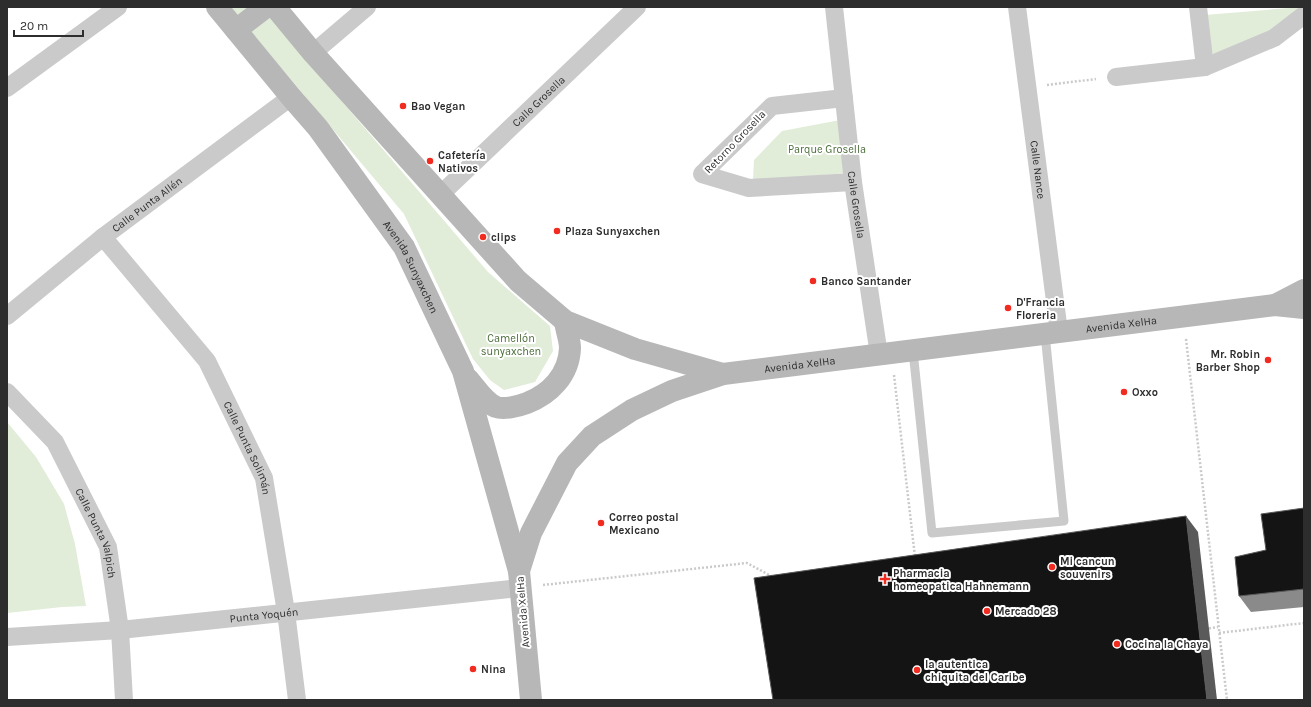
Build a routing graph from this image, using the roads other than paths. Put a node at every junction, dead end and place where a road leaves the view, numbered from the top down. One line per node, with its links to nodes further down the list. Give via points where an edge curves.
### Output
1 (118, 7): 15 (street)
2 (217, 7): 11 (street, Avenida Sunyaxchen)
3 (266, 7): 11 (street)
4 (275, 7): 12 (street)
5 (367, 7): 12 (street)
6 (637, 7): 19 (street, Calle Grosella)
7 (834, 7): 17 (street, Calle Grosella)
8 (1017, 7): 26 (street, Calle Nance)
9 (1198, 7): 13 (street)
10 (1304, 15): 13 (street, via 1274,38)
11 (236, 30): 16 (street, Avenida Sunyaxchen)
12 (313, 53): 19 (street)
13 (1205, 67): 14 (street)
14 (1116, 77)
15 (7, 88)
16 (291, 97): 20 (street, Calle Punta Allén); 29 (street, Avenida Sunyaxchen, via 318,128 404,247)
17 (844, 98): 18 (street, Calle Grosella); 18 (street, Retorno Grosella, via 772,106 702,174 749,188)
18 (853, 182): 28 (street, Calle Grosella)
19 (440, 195): 25 (street, via 518,281)
20 (104, 237): 24 (street, Calle Punta Allén); 33 (street, Calle Punta Solimán, via 208,361 264,478)
21 (1304, 290): 22 (street)
22 (1274, 305): 23 (street, Avenida XelHa); 26 (street, Avenida XelHa)
23 (1304, 308)
24 (7, 316)
25 (565, 321): 29 (street, via 570,348 566,364 556,384 538,399 516,406 497,407 484,399); 30 (street, via 635,349)
26 (1052, 333): 27 (street, Avenida XelHa); 27 (lane, via 1064,520 932,533)
27 (913, 350): 28 (street, Avenida XelHa)
28 (886, 354): 30 (street, Avenida XelHa)
29 (463, 372): 32 (street, Avenida Sunyaxchen)
30 (723, 374): 32 (street, Avenida XelHa, via 672,391 639,407 592,436 567,463 545,503 531,533)
31 (7, 392): 34 (street, Calle Punta Valpich, via 55,442 108,548)
32 (519, 579): 33 (street, Punta Yoquén); 38 (street, Avenida XelHa)
33 (286, 612): 34 (street, Punta Yoquén); 37 (street, Calle Punta Solimán)
34 (120, 630): 35 (street, Punta Yoquén); 36 (street, Calle Punta Valpich)
35 (7, 637)
36 (124, 700)
37 (297, 700)
38 (531, 700)

